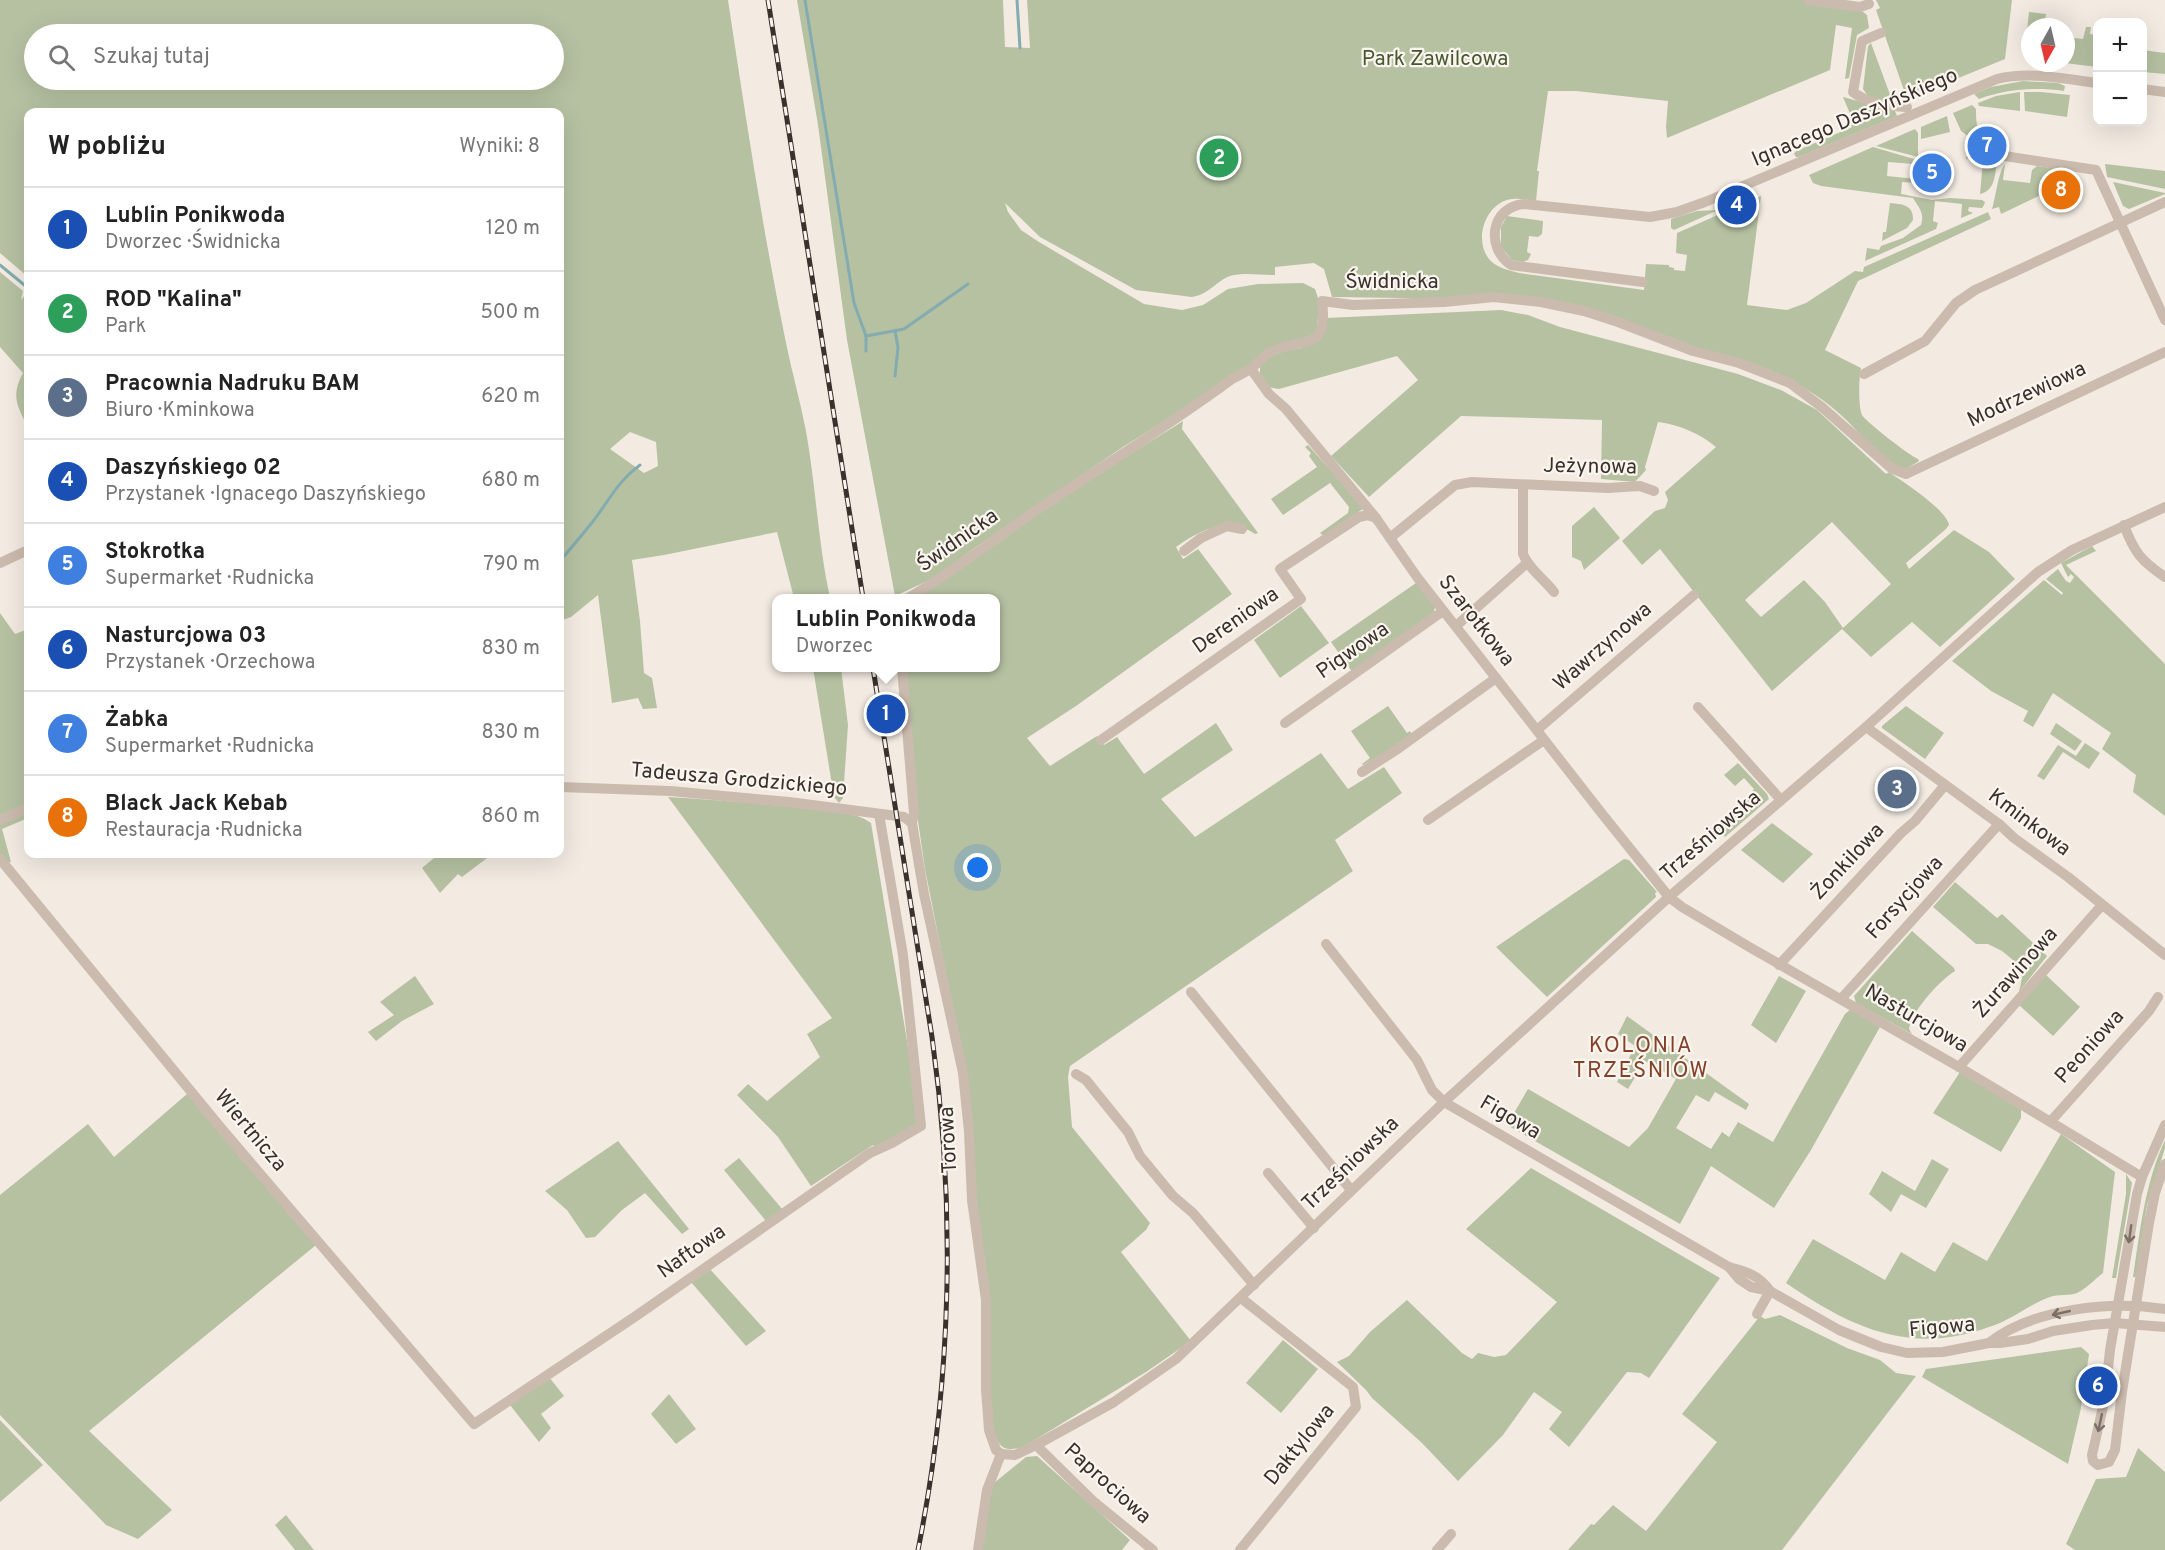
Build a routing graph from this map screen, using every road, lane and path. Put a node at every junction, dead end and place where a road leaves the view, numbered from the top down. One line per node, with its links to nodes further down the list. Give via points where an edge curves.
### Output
1 (1809, 0): 2 (street, via 1860,7)
2 (1869, 4)
3 (1881, 33): 7 (street, via 1862,41 1853,92 1888,106)
4 (2093, 82): 11 (street, Ignacego Daszyńskiego, via 2034,75 1997,79 1668,214 1637,216 1524,204 1506,209 1498,223 1497,250 1511,265)
5 (2147, 90): 6 (street)
6 (2165, 92)
7 (1907, 107)
8 (1978, 152): 10 (street, via 2096,170)
9 (2165, 202): 10 (street)
10 (2120, 223): 12 (street); 15 (street, via 1975,290 1956,303 1925,341)
11 (1642, 282)
12 (2165, 320)
13 (2165, 352): 16 (street, Modrzewiowa)
14 (1251, 369): 16 (street, Świdnicka, via 1269,352 1313,340 1323,322 1322,301 1353,305 1494,297 1541,302 1618,322 1790,383 1891,468); 20 (street, Szarotkowa); 30 (street, Świdnicka)
15 (1864, 374)
16 (1906, 474)
17 (1523, 485): 18 (street, Jeżynowa, via 1640,486); 23 (street, Jeżynowa, via 1455,485); 27 (street, Jeżynowa, via 1523,554)
18 (1654, 491)
19 (2165, 507): 21 (street, Trześniowska)
20 (1376, 518): 23 (street, Szarotkowa); 40 (street, Dereniowa, via 1359,517 1280,569 1301,599)
21 (2124, 525): 28 (street, via 2140,558); 38 (street, Trześniowska, via 2038,572)
22 (1242, 529): 24 (street, via 1227,526)
23 (1390, 538): 32 (street, Szarotkowa)
24 (1184, 551)
25 (24, 552): 26 (street)
26 (0, 563)
27 (1527, 563): 29 (street); 33 (street)
28 (2165, 577)
29 (1554, 592)
30 (915, 594)
31 (1694, 595): 39 (street, Wawrzynowa)
32 (1443, 611): 33 (street, Szarotkowa); 37 (street, Pigwowa)
33 (1456, 626): 35 (street, Szarotkowa)
34 (902, 672): 50 (street)
35 (1496, 678): 39 (street, Szarotkowa); 42 (street)
36 (1698, 707): 45 (street, Trześniowska)
37 (1285, 723)
38 (1866, 727): 43 (street, Kminkowa); 45 (street, Trześniowska)
39 (1537, 730): 41 (street, Szarotkowa)
40 (1101, 740)
41 (1544, 740): 49 (street); 53 (street, Szarotkowa)
42 (1362, 772)
43 (1945, 785): 51 (street, Kminkowa); 57 (street, Żonkilowa)
44 (564, 788): 47 (street, Tadeusza Grodzickiego, via 670,791)
45 (1781, 800): 53 (street, Trześniowska)
46 (24, 810): 48 (street)
47 (879, 814): 50 (street, Tadeusza Grodzickiego); 64 (street, Torowa, via 903,955)
48 (0, 820)
49 (1428, 820)
50 (912, 823): 86 (street, Torowa, via 963,1073 972,1200 986,1300 989,1430)
51 (1999, 824): 54 (street, Kminkowa); 60 (street, Forsycjowa)
52 (0, 859): 84 (street, Wiertnicza, via 221,1128)
53 (1670, 897): 57 (street, Nasturcjowa); 63 (street, Trześniowska)
54 (2102, 905): 56 (street, Kminkowa); 61 (street, Żurawinowa)
55 (1326, 944): 63 (street, Figowa, via 1417,1060 1432,1090)
56 (2165, 955)
57 (1779, 965): 60 (street, Nasturcjowa)
58 (1191, 992): 71 (street)
59 (2158, 997): 65 (street, Peoniowa)
60 (1841, 999): 61 (street, Nasturcjowa)
61 (1959, 1067): 65 (street, Nasturcjowa)
62 (1076, 1074): 73 (street, via 1086,1080 1128,1132 1140,1156 1177,1201 1193,1212)
63 (1444, 1102): 71 (street, Trześniowska); 74 (street, Figowa, via 1728,1267 1751,1273)
64 (919, 1108): 84 (street, Naftowa, via 921,1126 870,1154)
65 (2050, 1121): 69 (street, Nasturcjowa)
66 (2165, 1125): 69 (street)
67 (2165, 1164): 70 (street)
68 (1268, 1173): 72 (street)
69 (2142, 1177): 76 (street, one-way to 76)
70 (2162, 1185): 77 (street, via 2149,1223)
71 (1351, 1190): 72 (street, Trześniowska)
72 (1314, 1228): 73 (street, Trześniowska)
73 (1254, 1285): 75 (street, Trześniowska)
74 (1770, 1291): 79 (street); 83 (street, Figowa, via 1839,1330 1895,1351 1942,1352)
75 (1241, 1298): 85 (street, Trześniowska, via 1163,1369 1114,1402); 90 (street, Daktylowa, via 1353,1387 1356,1407)
76 (2119, 1306): 77 (street, Figowa); 80 (street); 83 (street, Figowa, one-way to 83, via 2079,1309 2034,1319)
77 (2136, 1306): 78 (street, Figowa); 81 (street)
78 (2165, 1309)
79 (1757, 1314)
80 (2115, 1323): 81 (street, Figowa); 81 (street, one-way to 81, via 2092,1455 2098,1465 2107,1464 2113,1455); 83 (street, Figowa)
81 (2133, 1324): 82 (street, Figowa)
82 (2165, 1327)
83 (1989, 1343)
84 (474, 1424)
85 (1036, 1445): 86 (street, Trześniowska, via 1015,1455); 89 (street, Paprociowa, via 1093,1501)
86 (1001, 1454): 88 (street, via 987,1490)
87 (1451, 1534): 91 (street)
88 (978, 1550)
89 (1153, 1550)
90 (1240, 1550)
91 (1437, 1550)

